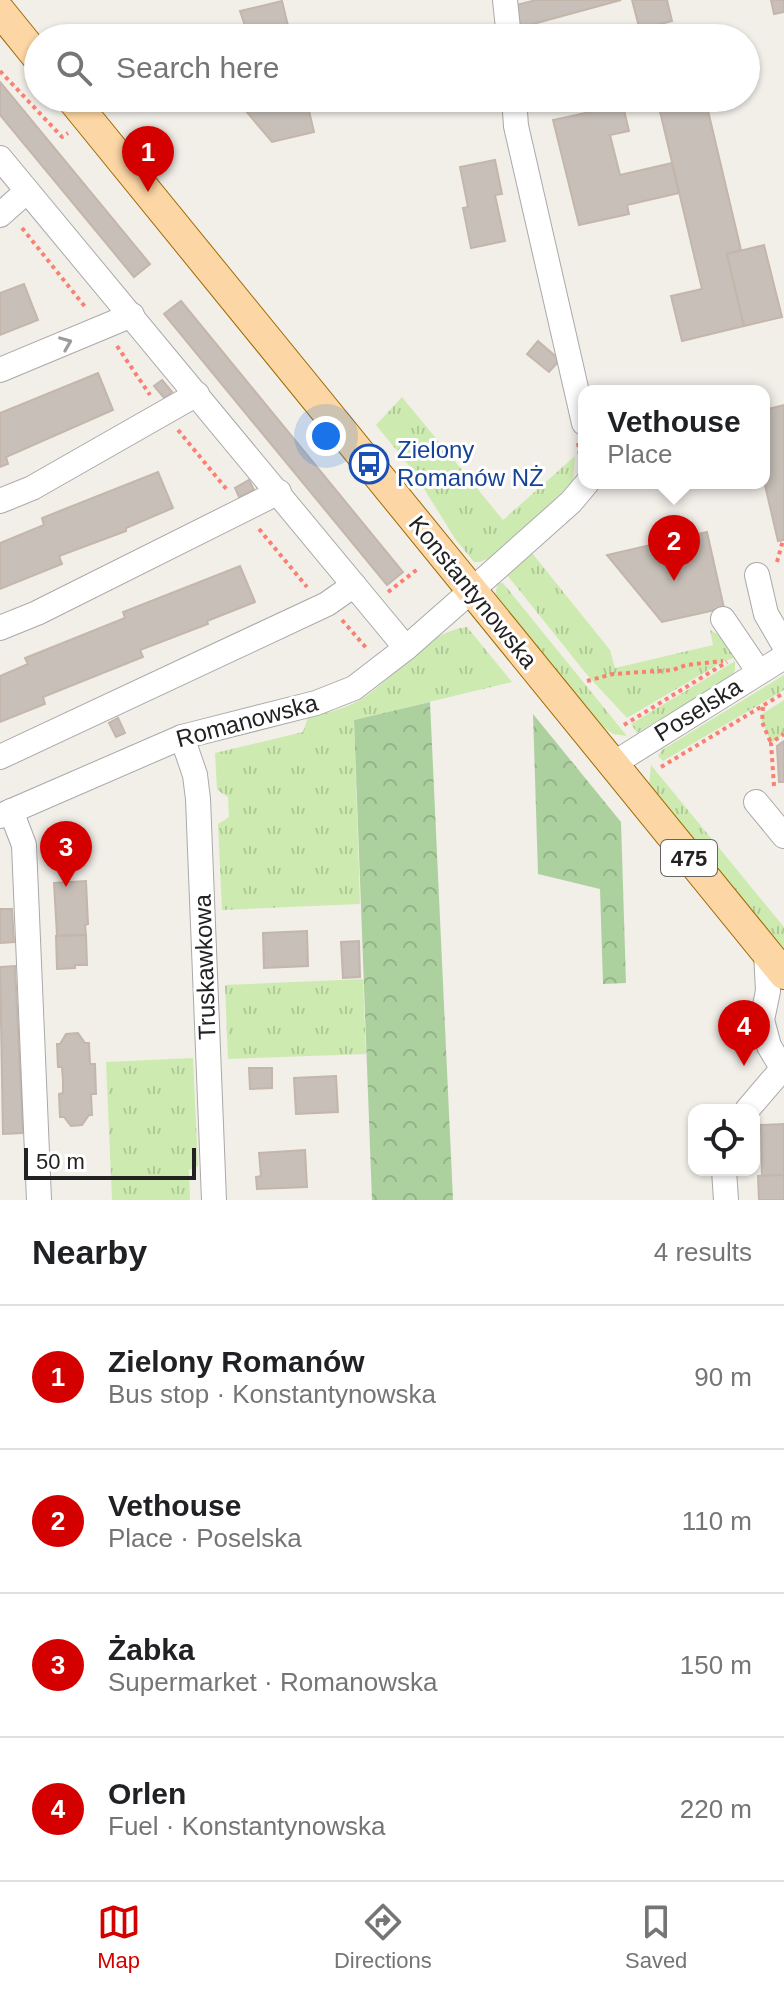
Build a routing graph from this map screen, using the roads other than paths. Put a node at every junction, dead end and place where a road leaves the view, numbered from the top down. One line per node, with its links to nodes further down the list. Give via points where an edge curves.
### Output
1 (505, 0): 3 (street)
2 (0, 11): 4 (main road)
3 (508, 24)
4 (24, 41)
5 (82, 112): 19 (main road, Konstantynowska / 475)
6 (515, 112): 13 (street)
7 (0, 158): 8 (street)
8 (27, 191): 9 (street); 10 (street)
9 (4, 212)
10 (132, 315): 11 (street, one-way to 10); 12 (street)
11 (0, 370)
12 (197, 394): 15 (street); 16 (street)
13 (578, 418)
14 (578, 489): 19 (street, Romanowska, via 571,502)
15 (279, 492): 18 (street); 21 (street)
16 (0, 501)
17 (757, 575): 22 (street, via 766,614)
18 (354, 585): 23 (street); 27 (street, via 327,604)
19 (472, 590): 23 (street, Romanowska); 28 (main road, Konstantynowska / 475)
20 (723, 619): 25 (street)
21 (0, 628)
22 (784, 645)
23 (406, 648): 26 (street, Romanowska, via 336,696)
24 (784, 657): 25 (street, Poselska)
25 (759, 672): 28 (street, Poselska)
26 (182, 737): 30 (street, Romanowska); 37 (street, Truskawkowa, via 198,799)
27 (0, 757)
28 (613, 764): 32 (main road, Konstantynowska / 475)
29 (765, 796): 31 (street)
30 (6, 813): 36 (street, via 24,845)
31 (784, 836)
32 (775, 963): 33 (street, via 762,1020)
33 (783, 1070): 34 (street)
34 (752, 1104)
35 (724, 1176): 38 (street)
36 (39, 1200)
37 (214, 1200)
38 (726, 1200)

